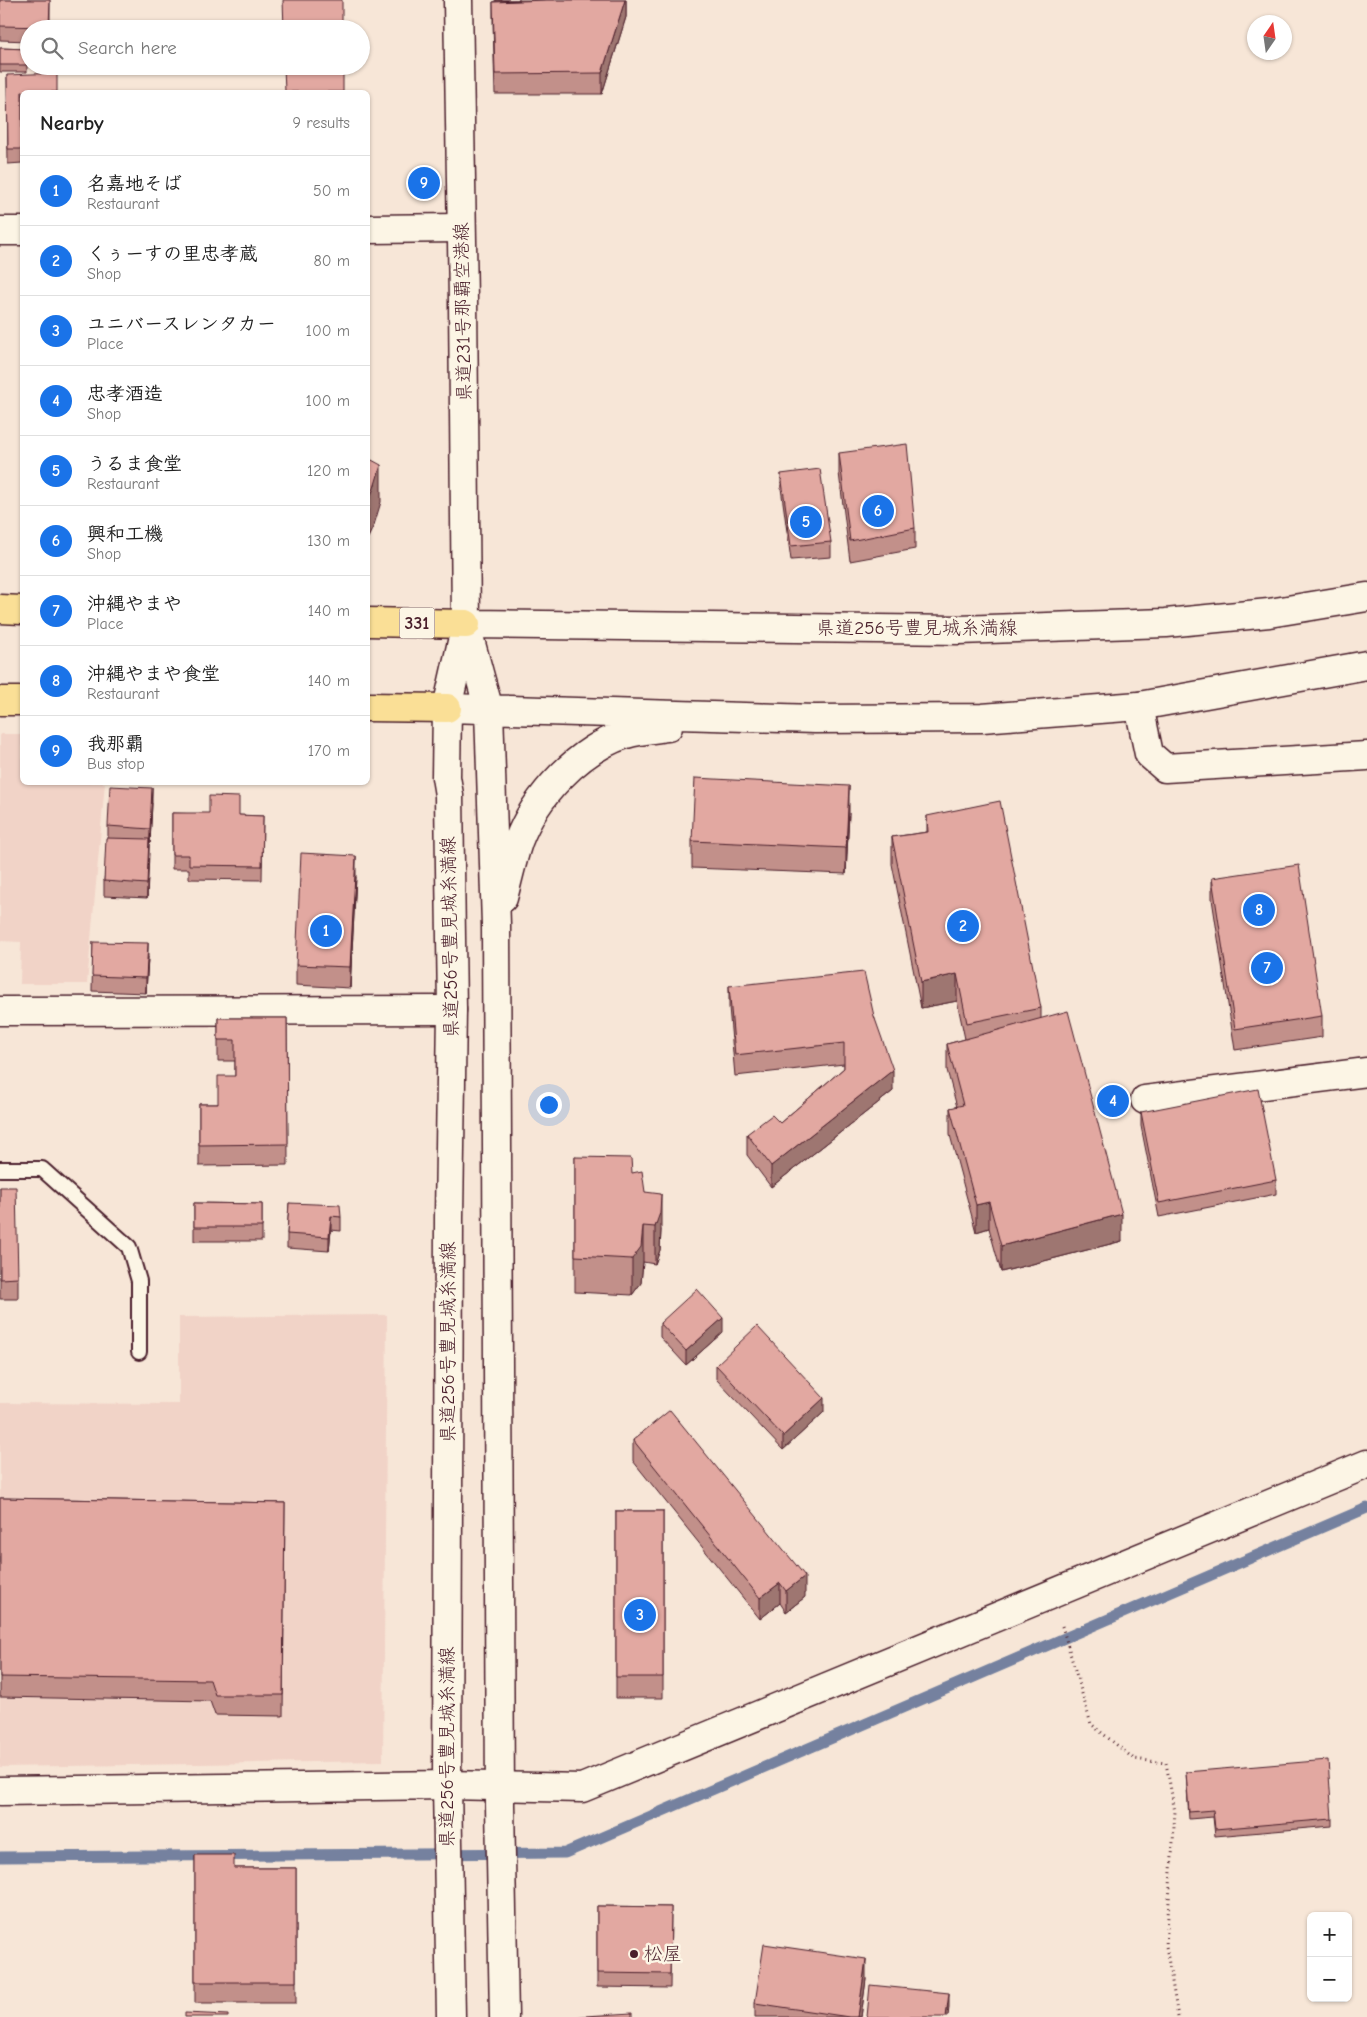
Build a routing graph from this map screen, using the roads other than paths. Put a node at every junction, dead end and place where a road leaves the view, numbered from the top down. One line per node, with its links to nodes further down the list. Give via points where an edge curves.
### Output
1 (458, 0): 2 (main road, 県道231号那覇空港線)
2 (461, 228): 3 (main road); 10 (main road, 県道231号那覇空港線)
3 (370, 229)
4 (0, 231): 5 (main road)
5 (20, 231)
6 (1367, 597): 10 (main road, 県道256号豊見城糸満線, via 1270,614 1166,623 959,630)
7 (0, 609): 8 (highway)
8 (20, 610)
9 (370, 622): 10 (highway, 331)
10 (466, 624): 16 (main road, 県道256号豊見城糸満線); 17 (main road)
11 (1367, 665): 14 (main road)
12 (0, 701): 13 (highway)
13 (20, 701)
14 (1139, 706): 18 (main road, via 982,718); 19 (main road, via 1149,754 1165,768)
15 (370, 707): 16 (highway)
16 (447, 708): 17 (main road); 21 (main road, 県道256号豊見城糸満線)
17 (489, 710): 18 (main road); 20 (main road)
18 (751, 718): 20 (main road, via 642,730 606,743 572,766 538,805 518,842)
19 (1367, 756)
20 (496, 924): 30 (main road)
21 (452, 1010): 22 (main road); 29 (main road, 県道256号豊見城糸満線, via 448,1227)
22 (0, 1012)
23 (1367, 1072): 24 (main road)
24 (1145, 1100)
25 (0, 1170): 26 (lane, via 42,1169 129,1247 139,1281)
26 (139, 1352)
27 (1367, 1464): 30 (main road, via 582,1788)
28 (0, 1791): 29 (main road)
29 (447, 1796): 30 (main road); 31 (main road, 県道256号豊見城糸満線)
30 (501, 1796): 32 (main road)
31 (451, 2017)
32 (504, 2017)

